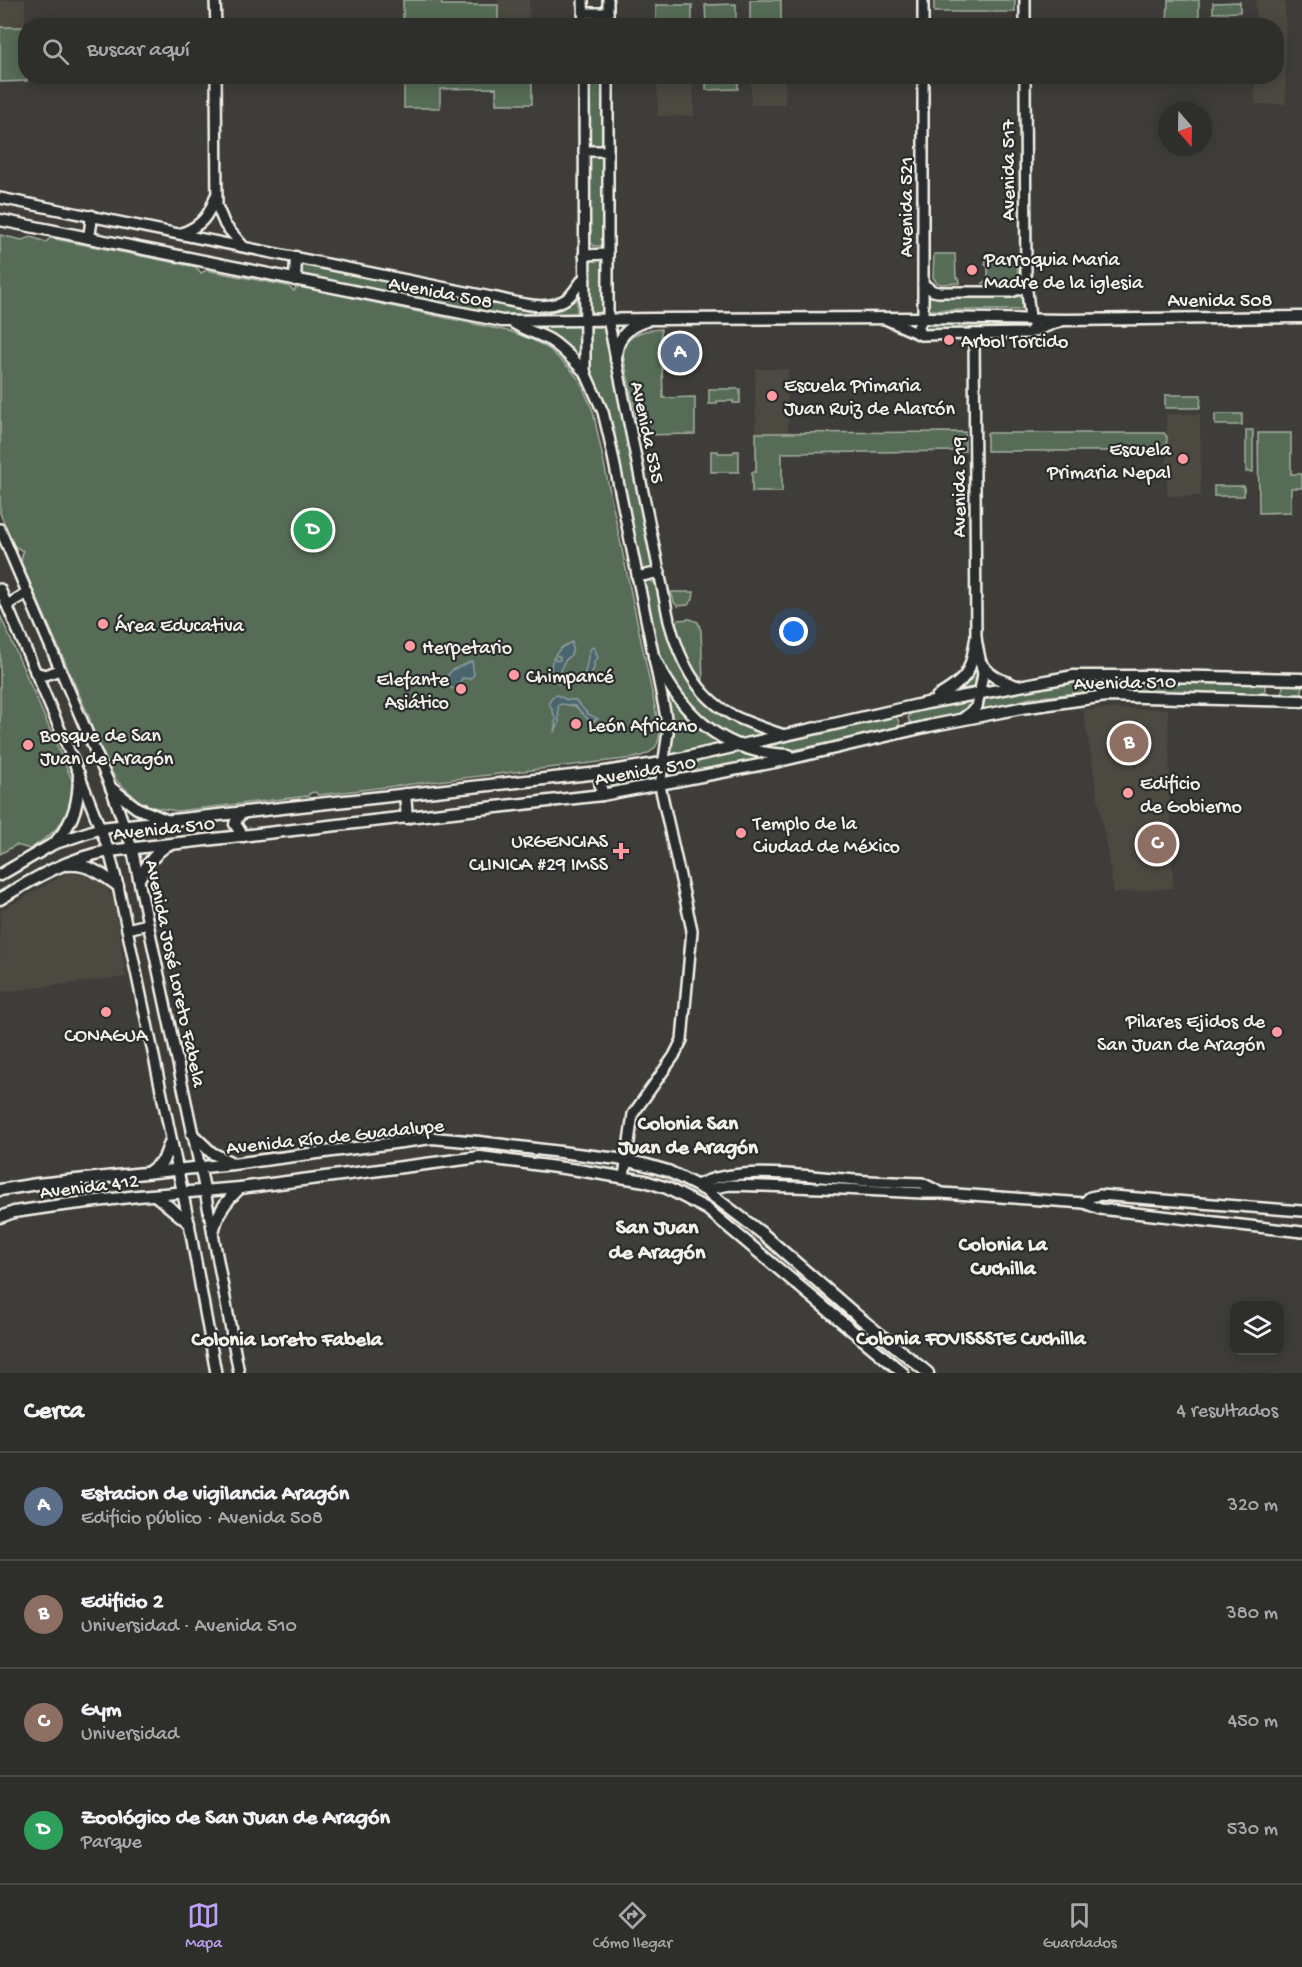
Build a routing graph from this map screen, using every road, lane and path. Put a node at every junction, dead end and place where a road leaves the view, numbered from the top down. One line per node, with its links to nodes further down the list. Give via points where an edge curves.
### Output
1 (215, 0): 8 (street)
2 (583, 0): 7 (street)
3 (608, 0): 6 (street)
4 (923, 0): 11 (street)
5 (1025, 0): 12 (street)
6 (608, 13): 7 (street); 10 (street)
7 (584, 14): 9 (street)
8 (216, 18)
9 (584, 18)
10 (608, 18)
11 (923, 18)
12 (1025, 18)
13 (216, 84): 20 (street)
14 (584, 84): 18 (street, Avenida 535)
15 (608, 84): 19 (street, Avenida 535)
16 (923, 84): 33 (street, Avenida 521)
17 (1025, 84): 32 (street, Avenida 517)
18 (584, 151): 19 (street); 28 (street, Avenida 535)
19 (608, 151): 27 (street, Avenida 535)
20 (216, 195): 24 (street, via 204,221); 26 (street, via 221,218)
21 (0, 198): 22 (street, Avenida 508)
22 (92, 216): 24 (street, Avenida 508); 25 (main road)
23 (0, 220): 25 (main road, Avenida 508)
24 (181, 234): 26 (street, Avenida 508)
25 (89, 238): 31 (main road, Avenida 508)
26 (243, 246): 29 (street, Avenida 508)
27 (608, 254): 28 (street); 39 (street, Avenida 535)
28 (584, 255): 30 (street, Avenida 535)
29 (296, 257): 30 (street, Avenida 508, via 545,306 570,296); 31 (main road)
30 (585, 276): 38 (street, Avenida 535)
31 (295, 280): 42 (main road, Avenida 508)
32 (1026, 282): 33 (street, via 1011,292 938,292); 37 (street, Avenida 517)
33 (923, 284): 36 (street, Avenida 521)
34 (1302, 317): 41 (main road, Avenida 508)
35 (883, 318): 36 (main road, Avenida 508); 40 (main road, Avenida 508); 45 (street, Avenida 508)
36 (923, 318): 37 (main road, Avenida 508); 45 (street, Avenida 521, via 918,327)
37 (1030, 318): 41 (main road, Avenida 508); 43 (street, Avenida 517, via 1034,326)
38 (585, 319): 39 (main road, Avenida 508); 42 (main road, Avenida 508); 47 (street, Avenida 535)
39 (608, 319): 40 (main road, Avenida 508); 46 (street, Avenida 535)
40 (654, 319): 46 (main road, via 636,324 624,334 616,348)
41 (1065, 320): 43 (street, Avenida 508)
42 (511, 321): 47 (main road, via 549,339)
43 (1029, 333): 44 (street, Avenida 508)
44 (974, 334): 45 (street, Avenida 508); 54 (street, Avenida 519)
45 (921, 335)
46 (616, 360): 49 (street, Avenida 535)
47 (585, 372): 50 (street, Avenida 535, via 603,412)
48 (0, 529): 52 (street, Avenida José Loreto Fabela)
49 (660, 572): 50 (street); 73 (street, Avenida 535, via 676,648 691,677 726,711)
50 (637, 577): 55 (street, Avenida 535)
51 (0, 589): 53 (street, Avenida José Loreto Fabela)
52 (27, 593): 53 (street); 57 (street, Avenida José Loreto Fabela)
53 (7, 605): 58 (street, Avenida José Loreto Fabela)
54 (976, 639): 56 (street, Avenida 519); 69 (main road, via 967,674 957,687)
55 (654, 657): 74 (main road, via 667,684 696,718); 76 (street, Avenida 535, via 668,732)
56 (981, 663): 64 (main road, via 998,680); 65 (street, Avenida 519)
57 (60, 670): 58 (street, via 45,675); 62 (street, Avenida José Loreto Fabela)
58 (35, 672): 63 (street, Avenida José Loreto Fabela)
59 (1104, 675): 60 (main road, Avenida 510); 64 (main road, Avenida 510); 66 (main road)
60 (1276, 679): 61 (main road, Avenida 510); 67 (main road)
61 (1302, 679)
62 (65, 682): 63 (street, via 56,679); 80 (street, Avenida José Loreto Fabela)
63 (41, 684): 78 (street, Avenida José Loreto Fabela)
64 (1014, 685): 65 (main road, Avenida 510)
65 (981, 692): 69 (main road, Avenida 510); 71 (street, via 976,707)
66 (1106, 696): 67 (main road, Avenida 510); 71 (main road, Avenida 510)
67 (1275, 700): 68 (main road, Avenida 510)
68 (1302, 701)
69 (927, 703): 70 (main road, Avenida 510)
70 (903, 709): 72 (main road); 73 (main road, Avenida 510)
71 (960, 720): 72 (main road, Avenida 510)
72 (909, 731): 75 (main road, Avenida 510)
73 (787, 735): 74 (main road, Avenida 510); 75 (main road)
74 (741, 747): 75 (main road); 76 (main road, Avenida 510)
75 (776, 758): 79 (main road, Avenida 510)
76 (662, 763): 77 (main road, Avenida 510); 79 (street, Avenida 535)
77 (599, 773): 81 (main road, Avenida 510); 82 (main road)
78 (79, 774): 87 (street, Avenida José Loreto Fabela); 89 (main road, via 75,814)
79 (660, 786): 82 (main road, Avenida 510); 104 (street, Avenida 535, via 691,924 689,968 682,1040 633,1114)
80 (111, 788): 85 (main road, via 137,808); 86 (street, Avenida José Loreto Fabela)
81 (405, 794): 83 (main road, Avenida 510); 84 (main road)
82 (602, 795): 84 (main road, Avenida 510)
83 (243, 813): 85 (main road, Avenida 510); 88 (main road, via 235,824)
84 (407, 818): 88 (main road, Avenida 510)
85 (169, 821): 86 (main road, Avenida 510)
86 (125, 826): 87 (main road, Avenida 510); 91 (street, Avenida José Loreto Fabela)
87 (101, 828): 89 (main road, Avenida 510); 92 (street, Avenida José Loreto Fabela)
88 (243, 836): 90 (main road, Avenida 510)
89 (53, 844): 94 (main road, Avenida 510)
90 (168, 844): 91 (main road, Avenida 510); 96 (main road)
91 (132, 848): 92 (main road, Avenida 510); 96 (street, Avenida José Loreto Fabela)
92 (109, 851): 93 (main road, Avenida 510); 97 (street, Avenida José Loreto Fabela)
93 (58, 866): 97 (main road, via 78,864 92,868); 98 (main road, Avenida 510)
94 (10, 869): 95 (main road, Avenida 510); 98 (main road)
95 (0, 875)
96 (140, 879): 100 (street, Avenida José Loreto Fabela)
97 (118, 886): 101 (street, Avenida José Loreto Fabela)
98 (20, 887): 99 (main road, Avenida 510)
99 (0, 899)
100 (148, 924): 101 (street); 102 (street, Avenida José Loreto Fabela)
101 (126, 929): 103 (street, Avenida José Loreto Fabela)
102 (192, 1134): 105 (main road, via 212,1153); 106 (street, Avenida José Loreto Fabela)
103 (171, 1140): 107 (street, Avenida José Loreto Fabela); 108 (main road, via 163,1161)
104 (626, 1160): 105 (main road, Avenida Río de Guadalupe, via 432,1138); 109 (street, Avenida 535); 110 (main road, Avenida Río de Guadalupe, via 668,1171)
105 (234, 1164): 106 (main road, Avenida Río de Guadalupe)
106 (200, 1167): 107 (main road, Avenida Río de Guadalupe); 113 (street, Avenida José Loreto Fabela)
107 (177, 1169): 108 (main road, Avenida 412); 114 (street, Avenida José Loreto Fabela)
108 (149, 1172): 112 (main road, Avenida 412)
109 (624, 1177): 111 (main road, Avenida Río de Guadalupe, via 480,1157); 124 (main road, Avenida Río de Guadalupe, via 667,1188 707,1209)
110 (701, 1187): 116 (street, via 942,1192); 125 (main road, Avenida Río de Guadalupe)
111 (240, 1188): 113 (main road, Avenida Río de Guadalupe); 121 (main road, via 218,1213)
112 (0, 1190)
113 (205, 1191): 114 (main road, Avenida Río de Guadalupe); 121 (street, Avenida José Loreto Fabela)
114 (182, 1193): 115 (main road, Avenida 412); 119 (street, Avenida José Loreto Fabela)
115 (156, 1196): 118 (main road, Avenida 412, via 55,1206); 119 (main road)
116 (1084, 1203): 117 (street, via 1090,1197 1100,1196); 120 (street, via 1100,1209)
117 (1302, 1211)
118 (0, 1217)
119 (189, 1224): 122 (street, Avenida José Loreto Fabela)
120 (1302, 1232)
121 (213, 1233): 123 (street, Avenida José Loreto Fabela)
122 (216, 1373)
123 (239, 1373)
124 (903, 1373)
125 (928, 1373)

